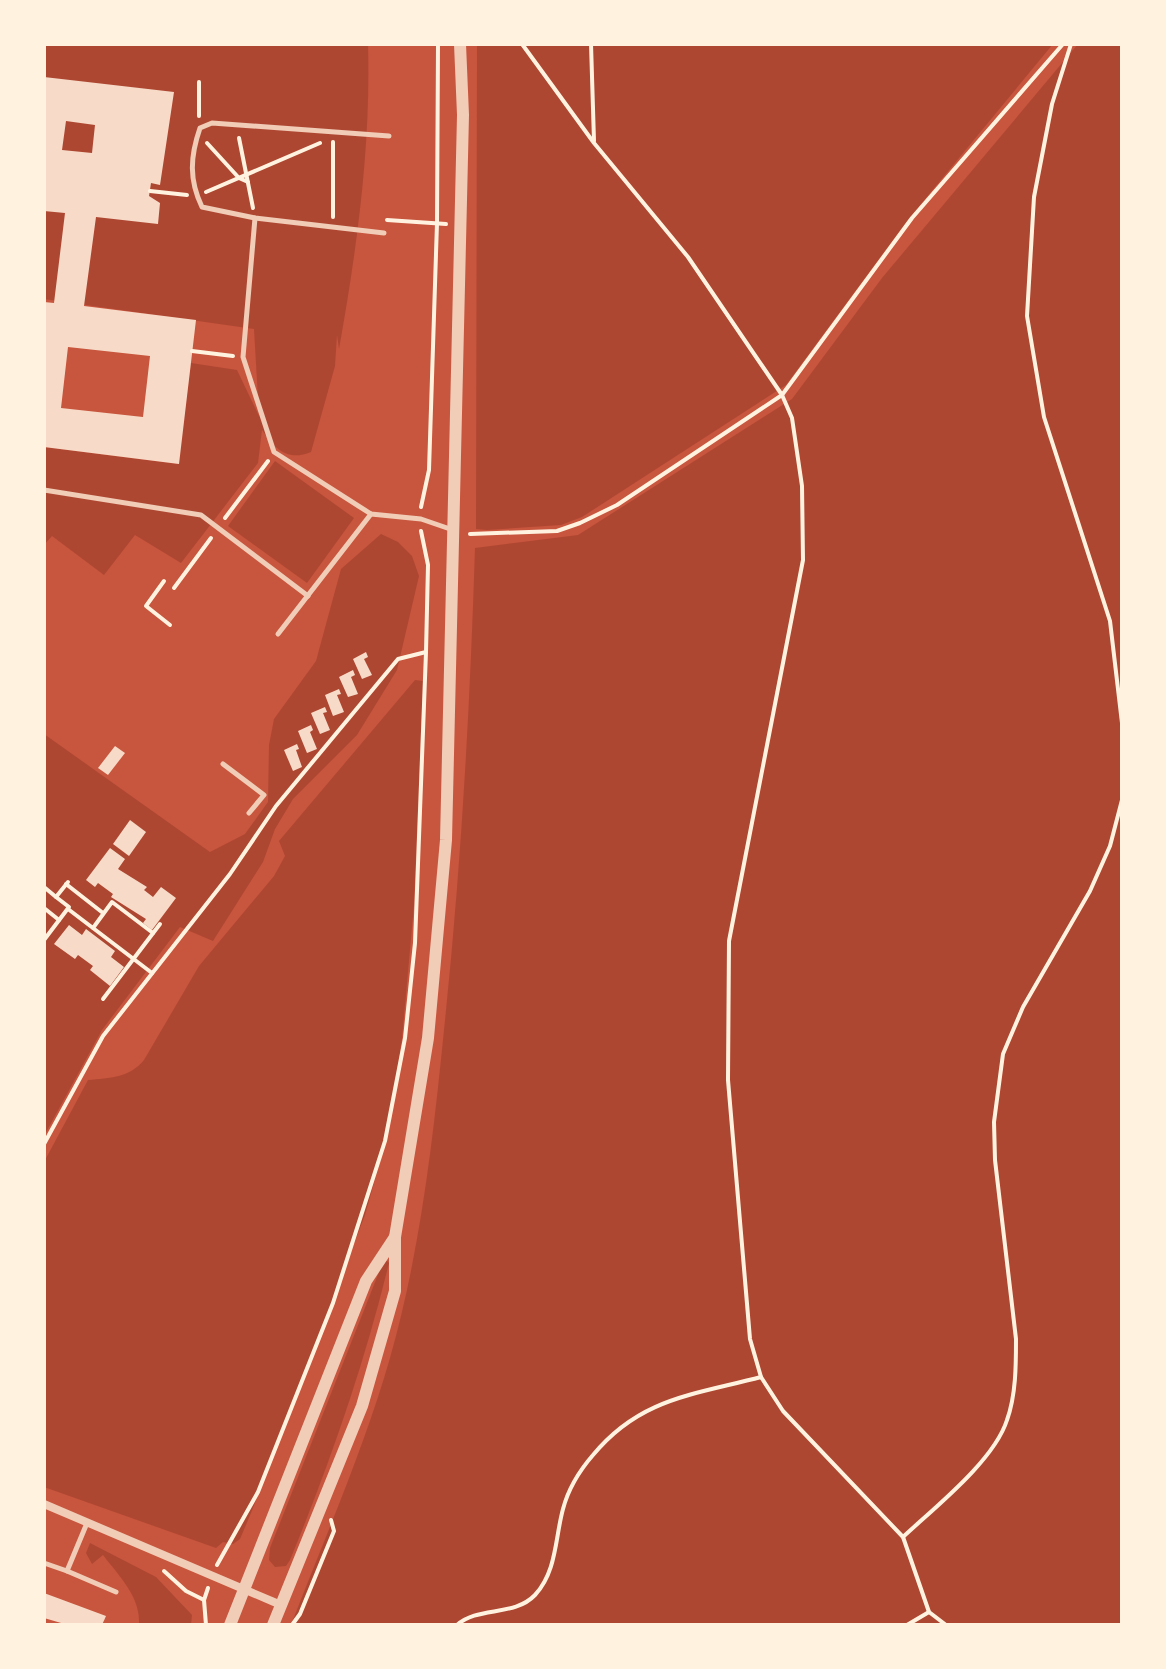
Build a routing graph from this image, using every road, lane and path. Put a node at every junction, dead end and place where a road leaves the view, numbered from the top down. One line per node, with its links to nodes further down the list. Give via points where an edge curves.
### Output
1 (438, 44): 16 (path)
2 (460, 44): 17 (street)
3 (522, 44): 10 (path)
4 (591, 44): 10 (path)
5 (1063, 44): 22 (path, via 912,218)
6 (1071, 44): 32 (path, via 1052,104 1034,197 1027,316 1044,417 1110,621)
7 (236, 124): 8 (lane); 11 (path); 13 (lane, via 200,128 191,185)
8 (333, 135): 9 (lane); 11 (path); 18 (path)
9 (389, 136)
10 (594, 143): 22 (path, via 688,257)
11 (246, 174): 13 (path); 14 (path)
12 (150, 191): 13 (path)
13 (197, 196): 14 (lane, via 202,207)
14 (255, 218): 18 (lane); 21 (lane)
15 (386, 219): 16 (path)
16 (437, 223): 17 (path); 25 (path, via 429,470)
17 (461, 224): 26 (street)
18 (333, 227): 19 (lane)
19 (384, 233)
20 (192, 351): 21 (path)
21 (243, 357): 24 (lane, via 274,452)
22 (782, 395): 26 (path, via 617,505 580,523 557,531 509,535); 51 (path, via 792,418 802,486 803,560 729,941 728,1080 746,1303)
23 (44, 490): 28 (lane, via 201,515)
24 (371, 514): 25 (lane); 28 (lane)
25 (421, 519): 26 (lane); 31 (path, via 428,565)
26 (455, 531): 50 (street, via 446,840 428,1038)
27 (164, 581): 29 (path, via 146,606)
28 (308, 596): 30 (lane)
29 (170, 625)
30 (278, 634)
31 (426, 652): 47 (path, via 398,659 276,806); 58 (path, via 415,943 405,1038 385,1141 333,1303 258,1492)
32 (1122, 723)
33 (223, 764): 35 (lane, via 264,795)
34 (1122, 800): 54 (path, via 1090,891 1023,1007 1003,1054 995,1160 1016,1339 1007,1420 995,1443)
35 (249, 813)
36 (44, 887): 37 (path)
37 (56, 897): 39 (path); 40 (path, via 67,883)
38 (44, 908): 41 (path)
39 (68, 909): 41 (path); 43 (path)
40 (103, 913): 43 (path); 44 (path, via 112,902)
41 (59, 920): 45 (path)
42 (160, 924): 44 (path)
43 (93, 928): 46 (path)
44 (153, 933): 46 (path)
45 (44, 940)
46 (134, 959): 47 (path); 48 (path)
47 (152, 973): 49 (path, via 103,1036)
48 (103, 999)
49 (44, 1144)
50 (395, 1237): 59 (street, via 366,1281); 62 (street, via 395,1291 362,1406)
51 (761, 1377): 54 (path, via 807,1438); 69 (path, via 674,1397 611,1432 565,1499 548,1578 533,1597 516,1608 466,1618)
52 (44, 1504): 53 (street)
53 (87, 1522): 56 (lane); 58 (street)
54 (903, 1537): 63 (path)
55 (44, 1563): 56 (lane)
56 (67, 1571): 60 (lane)
57 (165, 1572): 61 (path)
58 (214, 1574): 59 (street); 61 (path)
59 (244, 1589): 62 (street); 66 (street)
60 (116, 1592)
61 (204, 1600): 65 (path)
62 (281, 1605): 67 (street)
63 (929, 1612): 70 (path); 71 (path)
64 (300, 1614): 68 (path)
65 (205, 1623)
66 (230, 1625)
67 (273, 1625)
68 (292, 1625)
69 (457, 1625)
70 (907, 1625)
71 (946, 1625)

